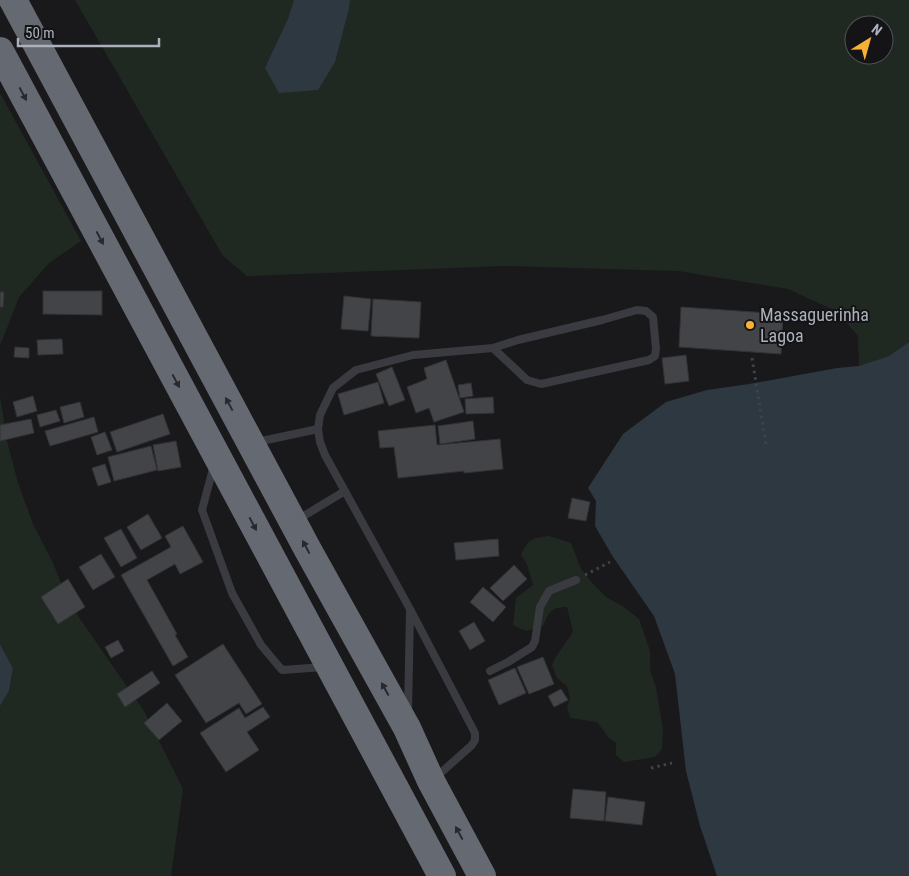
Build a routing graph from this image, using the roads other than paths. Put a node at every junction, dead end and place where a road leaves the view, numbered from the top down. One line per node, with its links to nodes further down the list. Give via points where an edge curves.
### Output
1 (12, 0): 5 (highway, one-way to 1)
2 (0, 51): 6 (highway, one-way to 6)
3 (492, 348): 3 (lane, via 527,380 541,384 648,360 655,356 656,349 653,317 646,311 636,310); 4 (lane, via 413,355 356,370 334,388 320,415)
4 (318, 429): 5 (lane); 7 (lane, via 325,455)
5 (251, 444): 8 (highway)
6 (217, 456): 11 (highway, one-way to 11); 11 (lane, via 202,510 232,593 261,646 282,670)
7 (344, 492): 8 (lane); 10 (lane)
8 (294, 523): 13 (highway, one-way to 8)
9 (576, 580): 12 (lane, via 549,591 540,607 532,647)
10 (410, 609): 13 (lane); 14 (lane, via 475,733 472,745)
11 (329, 666): 15 (highway)
12 (490, 671)
13 (407, 728): 14 (highway)
14 (431, 781): 16 (highway, one-way to 14)
15 (442, 876)
16 (482, 876)

